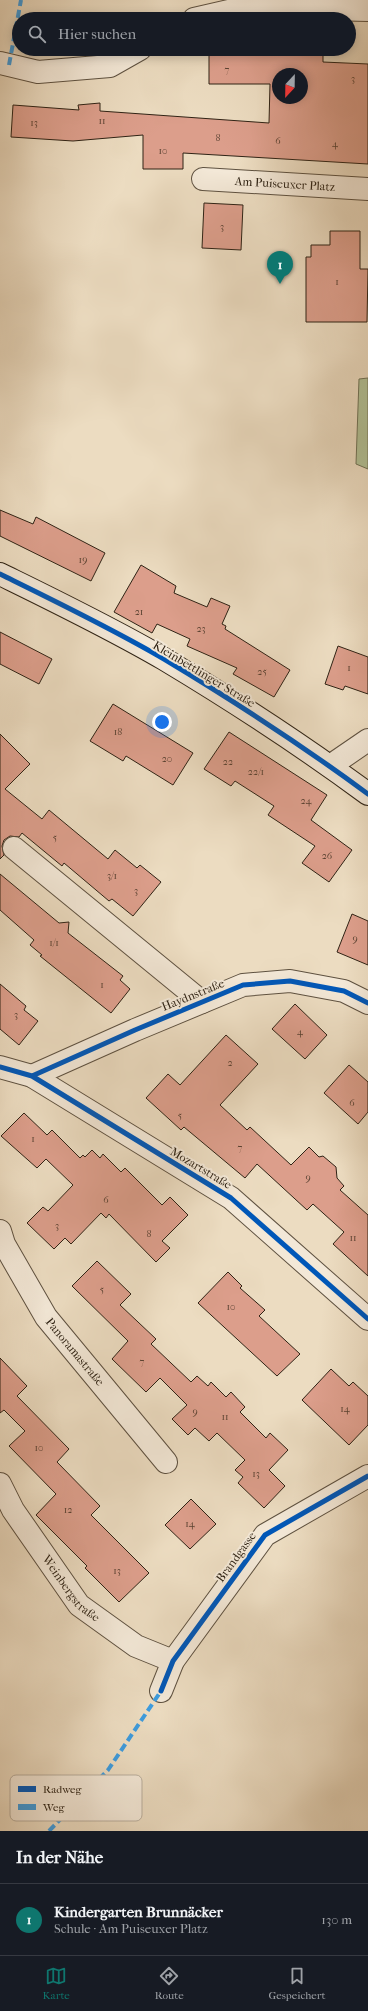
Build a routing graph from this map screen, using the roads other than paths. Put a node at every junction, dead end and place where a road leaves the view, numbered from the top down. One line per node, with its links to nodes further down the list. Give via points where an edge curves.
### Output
1 (368, 10): 2 (street, via 246,7)
2 (224, 12)
3 (128, 56): 4 (street, via 110,66 38,72)
4 (0, 63)
5 (203, 179): 6 (street, Am Puiseuxer Platz)
6 (368, 189)
7 (0, 574): 9 (street, Kleinbettlinger Straße, via 163,658)
8 (368, 740): 9 (street)
9 (330, 766): 10 (street, Kleinbettlinger Straße)
10 (368, 794)
11 (14, 848): 12 (street, Haydnstraße)
12 (202, 1002): 13 (street, Haydnstraße, via 243,986 290,980 344,991); 15 (street, Haydnstraße)
13 (368, 1003)
14 (0, 1067): 15 (street, Mozartstraße)
15 (32, 1076): 17 (street, Mozartstraße, via 231,1198)
16 (0, 1232): 18 (street, Panoramastraße, via 4,1244 46,1317)
17 (368, 1319)
18 (166, 1462)
19 (368, 1476): 21 (street, Brandgasse, via 265,1535)
20 (0, 1484): 21 (street, Weinbergstraße, via 13,1510 79,1605 136,1646)
21 (173, 1662): 22 (street, Brandgasse)
22 (161, 1691)

